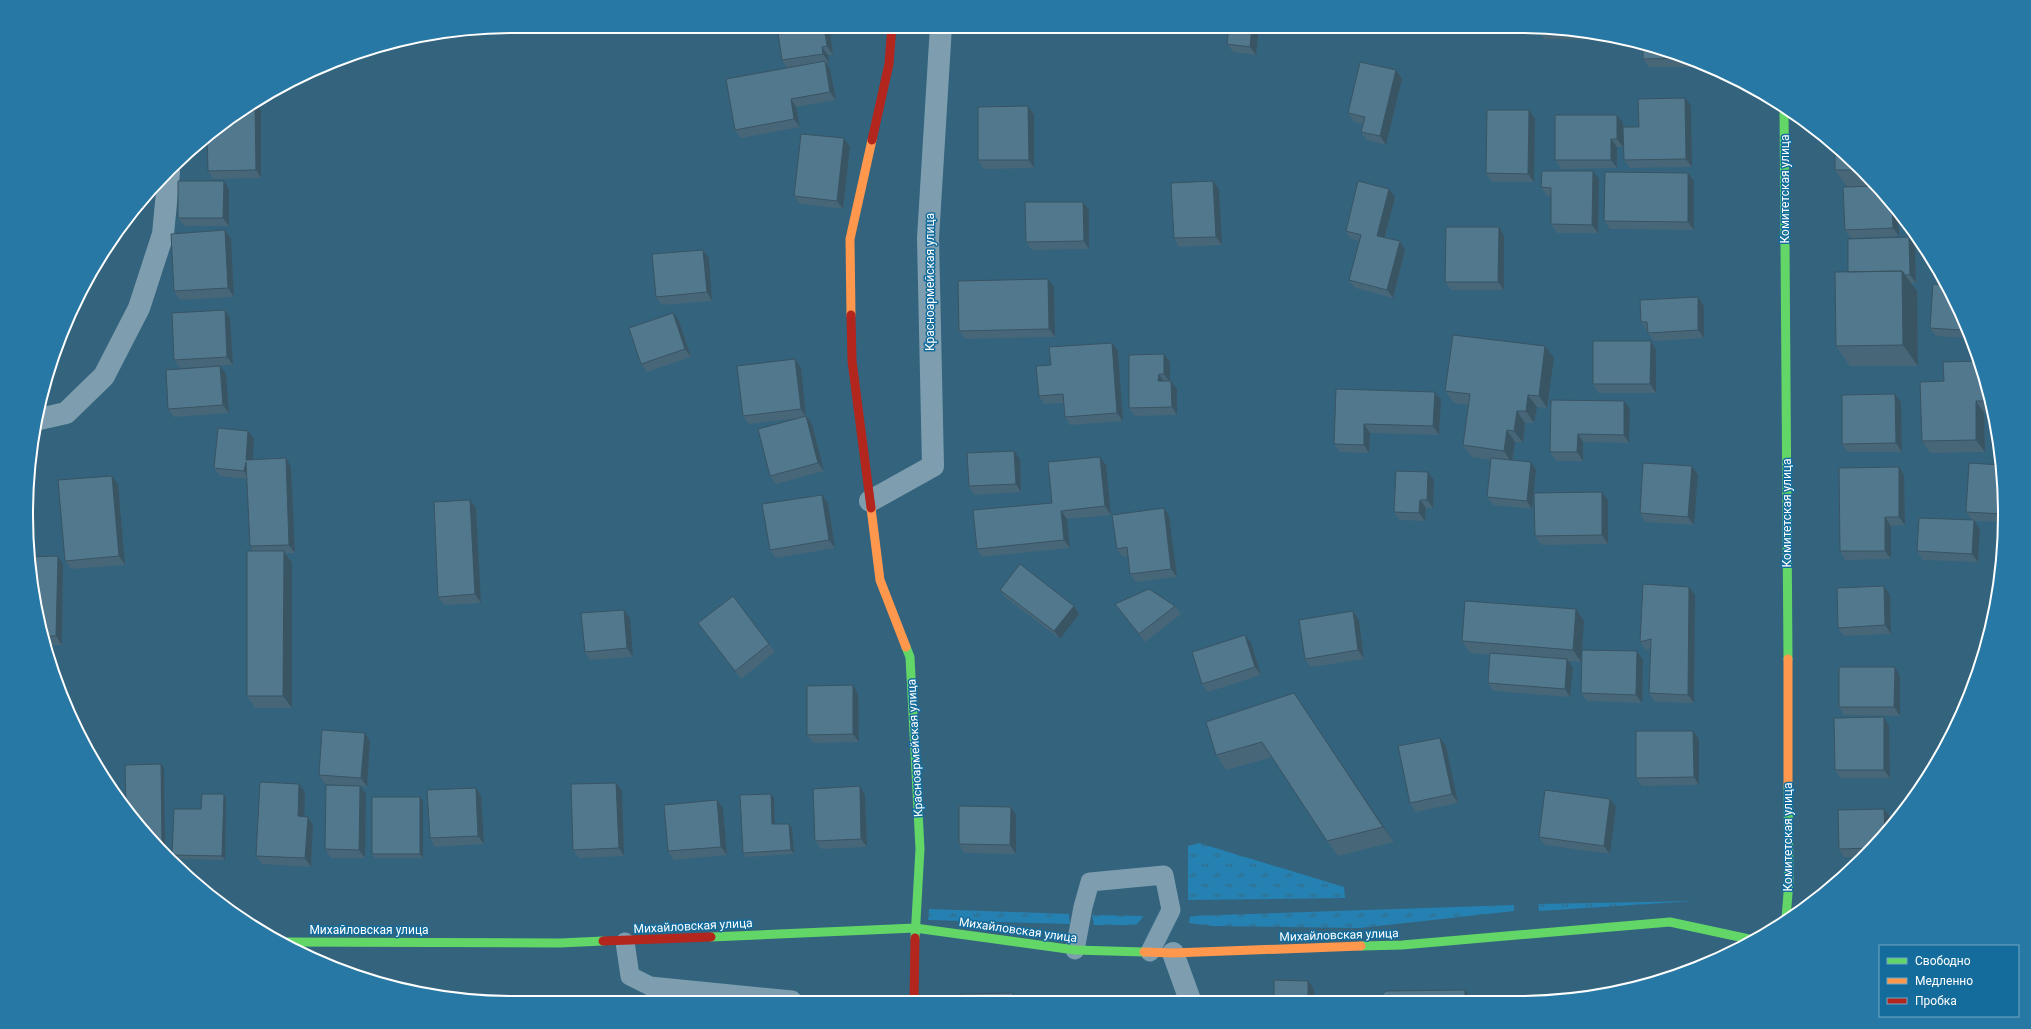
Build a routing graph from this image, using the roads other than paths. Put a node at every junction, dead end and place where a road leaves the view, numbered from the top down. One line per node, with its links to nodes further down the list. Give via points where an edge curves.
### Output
1 (891, 33): 6 (street, Красноармейская улица, via 889,64 850,239 852,361)
2 (941, 33): 6 (street, Красноармейская улица, via 928,238 933,466)
3 (1784, 114): 7 (street, Комитетская улица, via 1789,881)
4 (168, 180): 5 (street, via 160,242 139,308 104,376 66,413)
5 (43, 418)
6 (870, 501): 8 (street, Красноармейская улица, via 880,580 910,657 920,849)
7 (1786, 913)
8 (915, 928): 11 (street, Михайловская улица); 12 (street, Михайловская улица); 16 (street, Красноармейская улица)
9 (1743, 939): 14 (street, Михайловская улица, via 1670,922 1402,945)
10 (295, 942): 11 (street, Михайловская улица)
11 (625, 942): 15 (lane, via 630,976 650,986)
12 (1075, 950): 13 (street, Михайловская улица); 13 (lane, via 1090,882 1164,875 1171,910)
13 (1150, 952): 14 (street, Михайловская улица)
14 (1174, 953): 17 (street)
15 (751, 996)
16 (914, 996)
17 (1189, 996)

